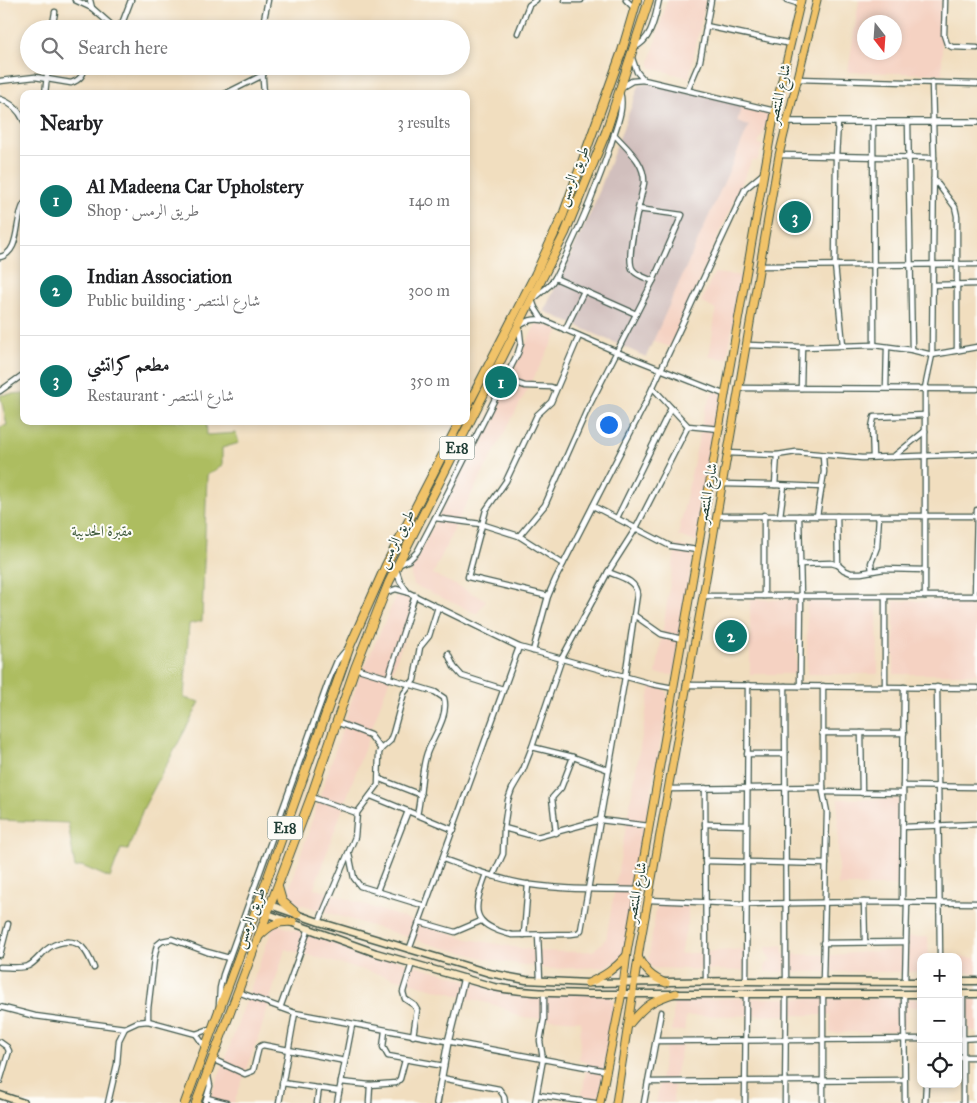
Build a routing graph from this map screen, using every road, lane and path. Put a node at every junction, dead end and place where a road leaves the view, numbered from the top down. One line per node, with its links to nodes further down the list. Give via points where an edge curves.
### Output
1 (75, 0): 17 (street)
2 (90, 0): 17 (street)
3 (131, 0): 22 (street)
4 (268, 0): 23 (street)
5 (536, 0): 25 (street, via 529,5)
6 (565, 0): 7 (street)
7 (581, 0)
8 (626, 0): 18 (street)
9 (636, 0): 18 (highway, طريق الرمس)
10 (648, 0): 28 (highway, طريق الرمس / E18)
11 (659, 0): 28 (street, via 648,37)
12 (711, 0): 24 (street)
13 (786, 0): 16 (street)
14 (817, 0): 33 (main road, شارع المنتصر)
15 (945, 0): 27 (street, via 944,34 947,44 952,48)
16 (800, 2): 26 (main road, شارع المنتصر)
17 (92, 8): 21 (street)
18 (634, 8): 104 (highway, طريق الرمس, via 622,52 563,215)
19 (55, 12): 20 (street)
20 (54, 20)
21 (106, 20)
22 (124, 20)
23 (264, 20)
24 (706, 26): 26 (street); 39 (street, via 700,61)
25 (518, 33)
26 (791, 44): 44 (main road, شارع المنتصر)
27 (977, 48)
28 (632, 51): 34 (street, via 634,65); 38 (highway, طريق الرمس / E18)
29 (47, 75): 32 (street)
30 (83, 75): 32 (street, via 71,83)
31 (263, 75): 41 (street); 42 (street)
32 (46, 79): 35 (street, via 29,77); 40 (street)
33 (797, 79): 36 (street); 46 (main road, شارع المنتصر)
34 (644, 80): 38 (street, via 632,81); 39 (street)
35 (0, 81)
36 (932, 82): 37 (street); 50 (street)
37 (977, 84)
38 (620, 89): 52 (street, via 622,107); 76 (highway, طريق الرمس / E18, via 565,233)
39 (688, 89): 44 (street)
40 (45, 90)
41 (234, 90)
42 (264, 90)
43 (0, 100): 45 (street)
44 (775, 111): 58 (main road, شارع المنتصر)
45 (20, 113)
46 (786, 122): 47 (street); 53 (main road, شارع المنتصر)
47 (838, 122): 48 (street); 55 (street)
48 (873, 122): 49 (street); 54 (street)
49 (908, 122): 50 (street); 56 (street)
50 (933, 122): 51 (street); 57 (street)
51 (977, 122)
52 (614, 134): 60 (street, via 640,163 644,174); 70 (street, via 592,200)
53 (779, 155): 55 (street); 66 (main road, شارع المنتصر)
54 (873, 156): 55 (street); 56 (street); 67 (street)
55 (836, 157): 64 (street)
56 (909, 157): 57 (street); 68 (street)
57 (934, 158): 59 (street)
58 (764, 173): 92 (street, via 745,189); 103 (main road, شارع المنتصر)
59 (934, 179): 65 (street, via 956,211); 69 (street)
60 (638, 209): 71 (street, via 630,265 636,273); 71 (street, via 682,215)
61 (20, 214): 62 (street, via 13,248)
62 (0, 257)
63 (977, 264): 65 (street)
64 (835, 265): 66 (street); 67 (street); 83 (street)
65 (958, 265): 69 (street); 74 (street)
66 (760, 266): 82 (main road, شارع المنتصر)
67 (873, 266): 68 (street); 84 (street)
68 (911, 266): 69 (street); 88 (street)
69 (934, 266): 73 (street)
70 (555, 278): 75 (street); 76 (street)
71 (653, 281): 77 (street)
72 (977, 284): 74 (street)
73 (933, 285): 74 (street); 91 (street)
74 (958, 285): 89 (street)
75 (584, 291): 77 (street); 80 (street)
76 (532, 300): 78 (street); 79 (highway, طريق الرمس / E18)
77 (636, 314): 90 (street)
78 (543, 320): 79 (street, via 533,319); 80 (street)
79 (519, 326): 94 (street, via 520,350); 107 (highway, طريق الرمس / E18)
80 (565, 330): 81 (street)
81 (579, 336): 90 (street); 100 (street)
82 (747, 345): 85 (street); 96 (main road, شارع المنتصر)
83 (843, 345): 84 (street); 85 (street)
84 (874, 345): 86 (street)
85 (802, 346): 97 (street)
86 (888, 347): 88 (street); 98 (street)
87 (977, 347): 89 (street)
88 (912, 350): 91 (street)
89 (957, 350): 91 (street)
90 (617, 352): 92 (street); 139 (street, via 545,504)
91 (932, 354): 99 (street)
92 (662, 371): 95 (street); 103 (street)
93 (20, 377): 102 (street)
94 (505, 379): 100 (street, via 525,386); 135 (street)
95 (653, 388): 105 (street); 124 (street)
96 (739, 388): 97 (street); 113 (main road, شارع المنتصر)
97 (801, 388): 98 (street)
98 (886, 388): 99 (street)
99 (925, 388): 101 (street); 106 (street)
100 (556, 389): 137 (street, via 551,402 537,415 506,481 486,510)
101 (977, 389)
102 (0, 391)
103 (726, 395): 111 (main road, شارع المنتصر)
104 (470, 401)
105 (671, 408): 110 (street); 136 (street)
106 (925, 415): 112 (street); 118 (street, via 874,416)
107 (470, 423)
108 (458, 425): 161 (highway, طريق الرمس / E18, via 386,565)
109 (469, 425): 144 (highway, طريق الرمس / E18)
110 (688, 426): 111 (street); 138 (street)
111 (720, 429): 140 (main road, شارع المنتصر)
112 (925, 431): 117 (street); 119 (street)
113 (728, 453): 115 (street); 120 (main road, شارع المنتصر)
114 (977, 454): 117 (street)
115 (777, 455): 116 (street, via 796,452); 121 (street)
116 (823, 455): 118 (street); 123 (street)
117 (925, 455): 119 (street); 133 (street)
118 (873, 457): 119 (street)
119 (892, 457)
120 (722, 484): 121 (street); 126 (main road, شارع المنتصر)
121 (775, 485): 122 (street)
122 (784, 486): 123 (street); 128 (street)
123 (822, 487): 130 (street)
124 (593, 506): 136 (street); 141 (street)
125 (977, 510): 134 (street)
126 (717, 516): 127 (street); 152 (main road, شارع المنتصر)
127 (764, 516): 128 (street); 153 (street)
128 (780, 516): 129 (street)
129 (799, 516): 130 (street); 142 (street)
130 (817, 516): 131 (street)
131 (837, 516): 132 (street); 143 (street)
132 (879, 516): 133 (street); 146 (street)
133 (925, 516): 134 (street); 145 (street)
134 (977, 516): 155 (street)
135 (435, 518): 137 (street); 144 (street, via 414,556)
136 (617, 518): 138 (street)
137 (481, 524): 139 (street); 151 (street, via 468,577)
138 (636, 528): 140 (street, via 670,546); 147 (street)
139 (519, 536): 141 (street)
140 (698, 550): 160 (main road, شارع المنتصر)
141 (563, 564): 151 (street)
142 (800, 564): 143 (street); 156 (street)
143 (838, 565): 146 (street, via 851,573)
144 (397, 567): 148 (street); 149 (highway, طريق الرمس / E18)
145 (925, 570): 146 (street); 154 (street)
146 (872, 571)
147 (608, 572): 159 (street, via 635,585); 165 (street)
148 (407, 592): 149 (street); 150 (street)
149 (385, 593): 166 (highway, طريق الرمس / E18)
150 (415, 595): 158 (street); 168 (street)
151 (548, 596): 163 (street)
152 (703, 596): 153 (street); 169 (main road, شارع المنتصر)
153 (764, 596): 156 (street)
154 (925, 596): 155 (street); 157 (street)
155 (976, 596)
156 (801, 597): 157 (street); 173 (street)
157 (885, 597): 175 (street)
158 (438, 607): 162 (street); 170 (street, via 429,636 420,647)
159 (634, 615): 160 (street, via 661,634); 167 (street)
160 (682, 639): 178 (main road, شارع المنتصر)
161 (350, 646): 242 (highway, طريق الرمس / E18); 263 (street, via 337,661 329,680)
162 (519, 647): 163 (street); 180 (street)
163 (533, 651): 165 (street)
164 (448, 654): 180 (street, via 462,676)
165 (562, 658): 167 (street); 185 (street)
166 (355, 668): 168 (street); 181 (highway, طريق الرمس / E18)
167 (625, 677): 178 (street); 190 (street)
168 (388, 679): 170 (street)
169 (686, 685): 171 (street); 198 (main road, شارع المنتصر)
170 (410, 686): 186 (street, via 404,693 390,741); 202 (street, via 435,692 444,698 445,704 424,763)
171 (748, 686): 172 (street); 187 (street)
172 (785, 686): 173 (street); 188 (street)
173 (800, 686): 174 (street)
174 (822, 686): 175 (street); 182 (street)
175 (885, 686): 176 (street)
176 (904, 687): 177 (street); 184 (street)
177 (937, 687): 179 (street); 193 (street)
178 (673, 688): 212 (main road, شارع المنتصر)
179 (977, 688)
180 (503, 689): 216 (street)
181 (336, 722): 186 (street, via 370,735); 204 (highway, طريق الرمس / E18)
182 (822, 733): 183 (street); 199 (street)
183 (861, 733): 184 (street); 200 (street)
184 (904, 733): 192 (street)
185 (532, 747): 189 (street); 215 (street, via 512,788)
186 (381, 749): 191 (street)
187 (747, 754): 188 (street); 196 (street)
188 (785, 754): 197 (street)
189 (573, 757): 190 (street); 217 (street, via 561,788 552,798)
190 (609, 770): 208 (street)
191 (380, 779): 202 (street); 203 (street)
192 (903, 786): 193 (street); 201 (street)
193 (938, 786): 194 (street); 214 (street)
194 (977, 787)
195 (705, 788): 196 (street); 198 (street); 209 (street)
196 (747, 788): 197 (street); 211 (street)
197 (786, 788): 199 (street); 222 (street)
198 (668, 789): 231 (main road, شارع المنتصر)
199 (824, 790): 200 (street); 223 (street)
200 (862, 793): 201 (street)
201 (903, 793): 213 (street)
202 (421, 795): 207 (street)
203 (371, 796): 205 (street); 206 (street)
204 (311, 797): 206 (street); 226 (highway, طريق الرمس / E18)
205 (408, 811): 207 (street); 230 (street)
206 (357, 813): 218 (street, via 355,837)
207 (418, 815): 216 (street)
208 (600, 820): 212 (street); 217 (street); 228 (street)
209 (705, 824): 211 (street); 220 (street)
210 (977, 824): 214 (street)
211 (747, 825): 221 (street)
212 (649, 826): 229 (main road, شارع المنتصر)
213 (903, 826): 214 (street); 235 (street)
214 (939, 826): 236 (street)
215 (504, 828): 217 (street, via 537,837); 225 (street, via 503,854)
216 (454, 830): 219 (street)
217 (556, 833)
218 (349, 853): 230 (street, via 357,883); 247 (street)
219 (443, 859): 224 (street); 241 (street)
220 (705, 861): 221 (street); 233 (street)
221 (747, 863): 222 (street); 238 (street)
222 (786, 863): 223 (street); 239 (street)
223 (826, 864): 234 (street)
224 (486, 874): 225 (street); 245 (street, via 476,906)
225 (493, 876): 227 (street)
226 (278, 884): 240 (highway, طريق الرمس / E18); 244 (highway, via 282,901)
227 (528, 884): 228 (street); 251 (street)
228 (589, 888): 229 (street); 252 (street, via 583,925 578,933)
229 (638, 890): 261 (main road, شارع المنتصر)
230 (377, 892): 241 (street)
231 (649, 900): 233 (street); 262 (main road, شارع المنتصر)
232 (864, 902): 234 (street); 235 (street); 254 (street)
233 (704, 903): 238 (street); 275 (street)
234 (824, 903): 239 (street); 256 (street)
235 (905, 903): 236 (street); 255 (street)
236 (940, 903): 237 (street); 259 (street)
237 (977, 903)
238 (746, 904): 239 (street); 269 (street)
239 (786, 904): 270 (street)
240 (270, 905): 242 (main road); 243 (highway, طريق الرمس / E18); 244 (main road)
241 (426, 906): 248 (street)
242 (258, 908): 243 (main road); 295 (highway, طريق الرمس / E18)
243 (266, 914): 246 (main road); 253 (highway, طريق الرمس / E18)
244 (297, 914): 247 (main road)
245 (481, 921): 248 (street, via 455,932); 251 (street, via 503,933)
246 (293, 922): 250 (main road); 253 (highway, via 273,924)
247 (319, 922): 257 (main road)
248 (420, 922): 257 (street)
249 (8, 924): 260 (street)
250 (308, 928): 258 (main road); 294 (street)
251 (524, 935): 252 (street)
252 (538, 935): 268 (street)
253 (258, 937): 281 (highway, طريق الرمس / E18)
254 (865, 942): 255 (street); 256 (street)
255 (906, 942): 276 (street)
256 (823, 943): 271 (street)
257 (409, 950): 258 (main road, via 382,944); 268 (main road, via 506,977)
258 (376, 953): 264 (main road)
259 (940, 953)
260 (0, 955)
261 (626, 955): 273 (main road, شارع المنتصر); 279 (main road, via 616,968)
262 (638, 957): 274 (main road, شارع المنتصر); 280 (main road, via 652,977)
263 (229, 958): 295 (street, via 220,988); 298 (street, via 172,939 162,941 154,959)
264 (412, 963): 267 (main road); 305 (street, via 403,992 405,999 417,1010)
265 (0, 967): 266 (street, via 28,965 52,945 62,943 82,947)
266 (94, 968)
267 (464, 978): 282 (main road, via 502,989); 315 (street)
268 (540, 980): 279 (main road)
269 (746, 981): 270 (main road); 275 (main road)
270 (786, 981): 271 (main road)
271 (823, 981): 276 (main road)
272 (977, 981): 278 (main road)
273 (623, 982): 274 (main road); 279 (main road); 283 (main road, شارع المنتصر)
274 (635, 982): 280 (main road); 284 (main road, شارع المنتصر)
275 (706, 982): 280 (main road)
276 (905, 982): 277 (main road)
277 (917, 982)
278 (962, 982)
279 (588, 983)
280 (666, 983)
281 (238, 992): 294 (street); 320 (highway, طريق الرمس / E18)
282 (544, 993): 283 (main road); 321 (street, via 540,1042)
283 (622, 993): 284 (main road); 325 (main road, شارع المنتصر)
284 (633, 993): 285 (main road); 302 (main road, شارع المنتصر)
285 (676, 993): 286 (main road); 302 (main road, via 655,999)
286 (746, 993): 287 (main road); 310 (street)
287 (786, 994): 288 (main road); 311 (street)
288 (823, 994): 289 (main road); 312 (street)
289 (904, 994): 290 (main road); 307 (street)
290 (917, 994)
291 (962, 994): 292 (main road)
292 (977, 994)
293 (0, 1007): 301 (street, via 35,1016)
294 (280, 1008): 297 (street)
295 (219, 1009): 300 (highway, طريق الرمس / E18)
296 (661, 1012): 313 (street)
297 (295, 1013): 299 (street); 317 (street)
298 (148, 1021): 301 (street); 304 (street)
299 (352, 1025): 303 (street); 322 (street)
300 (213, 1027): 304 (street); 316 (highway, طريق الرمس / E18)
301 (125, 1028): 345 (street, via 119,1040)
302 (627, 1028): 358 (main road, شارع المنتصر)
303 (385, 1031): 305 (street); 323 (street, via 383,1047 386,1054)
304 (196, 1034): 316 (street)
305 (413, 1036): 315 (street)
306 (977, 1038): 309 (street)
307 (904, 1039): 308 (street); 312 (street); 329 (street)
308 (917, 1039)
309 (962, 1039)
310 (746, 1040): 311 (street); 313 (street); 332 (street)
311 (786, 1040): 312 (street); 333 (street)
312 (823, 1040): 328 (street)
313 (656, 1041): 335 (street)
314 (0, 1042): 331 (street, via 9,1051)
315 (448, 1042): 321 (street); 324 (street)
316 (206, 1047): 346 (highway, طريق الرمس / E18)
317 (288, 1050): 320 (street, via 259,1047 253,1071 245,1074); 322 (street); 336 (street)
318 (962, 1057): 319 (street)
319 (977, 1057)
320 (212, 1059): 326 (highway, طريق الرمس / E18)
321 (543, 1059): 325 (street); 342 (street)
322 (345, 1060): 334 (street)
323 (406, 1060): 324 (street); 337 (street, via 396,1084)
324 (444, 1066): 327 (street)
325 (607, 1071): 357 (main road, شارع المنتصر)
326 (207, 1074): 343 (street, via 210,1086); 347 (highway, طريق الرمس / E18)
327 (442, 1078): 353 (street); 354 (street, via 499,1089)
328 (823, 1080): 329 (street); 333 (street); 362 (street)
329 (904, 1080): 363 (street)
330 (962, 1080): 365 (street)
331 (0, 1081)
332 (745, 1081): 333 (street); 335 (street); 360 (street)
333 (785, 1081): 361 (street)
334 (341, 1082): 337 (street); 340 (street)
335 (648, 1082): 359 (street)
336 (282, 1083): 338 (street); 349 (street)
337 (370, 1085): 352 (street)
338 (319, 1088): 340 (street); 350 (street)
339 (926, 1088): 364 (street)
340 (339, 1091): 351 (street)
341 (0, 1095): 344 (main road)
342 (538, 1095): 355 (street); 356 (street)
343 (206, 1101): 348 (street)
344 (24, 1103)
345 (108, 1103)
346 (186, 1103)
347 (196, 1103)
348 (226, 1103)
349 (279, 1103)
350 (317, 1103)
351 (336, 1103)
352 (369, 1103)
353 (437, 1103)
354 (505, 1103)
355 (535, 1103)
356 (595, 1103)
357 (600, 1103)
358 (616, 1103)
359 (644, 1103)
360 (745, 1103)
361 (785, 1103)
362 (822, 1103)
363 (905, 1103)
364 (925, 1103)
365 (963, 1103)

